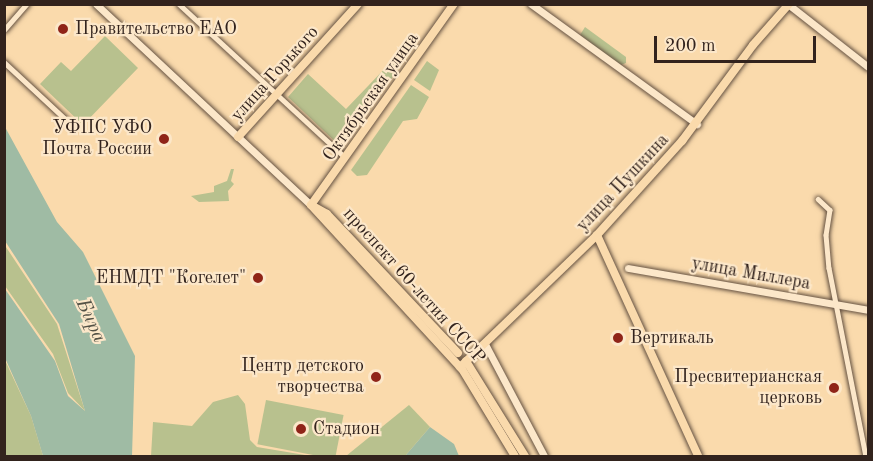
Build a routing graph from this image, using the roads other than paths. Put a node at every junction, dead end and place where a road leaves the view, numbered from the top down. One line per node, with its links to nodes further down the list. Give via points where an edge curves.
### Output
1 (27, 4): 8 (street)
2 (96, 4): 14 (main road, проспект 60-летия СССР)
3 (179, 4): 11 (street)
4 (358, 4): 11 (main road, улица Горького)
5 (454, 4): 15 (main road, Октябрьская улица)
6 (531, 4): 12 (main road)
7 (789, 5): 10 (main road); 12 (main road, улица Пушкина, via 753,45)
8 (4, 30)
9 (4, 62): 13 (street)
10 (868, 67)
11 (277, 94): 14 (main road, улица Горького); 15 (street)
12 (697, 124): 18 (main road, улица Пушкина)
13 (74, 127)
14 (238, 137): 17 (main road, проспект 60-летия СССР)
15 (347, 159): 17 (main road, Октябрьская улица)
16 (818, 199): 20 (street, via 830,210 826,235)
17 (311, 205): 23 (main road, проспект 60-летия СССР, via 327,214); 24 (main road, проспект 60-летия СССР)
18 (597, 235): 22 (main road, улица Пушкина); 28 (main road)
19 (628, 268): 20 (main road, улица Миллера)
20 (835, 304): 21 (main road, улица Миллера); 29 (street)
21 (868, 310)
22 (485, 344): 24 (main road, улица Пушкина); 27 (main road)
23 (458, 353): 24 (main road, проспект 60-летия СССР)
24 (463, 364): 25 (main road, проспект 60-летия СССР); 26 (main road, проспект 60-летия СССР)
25 (515, 456)
26 (525, 456)
27 (544, 456)
28 (698, 456)
29 (866, 456)

